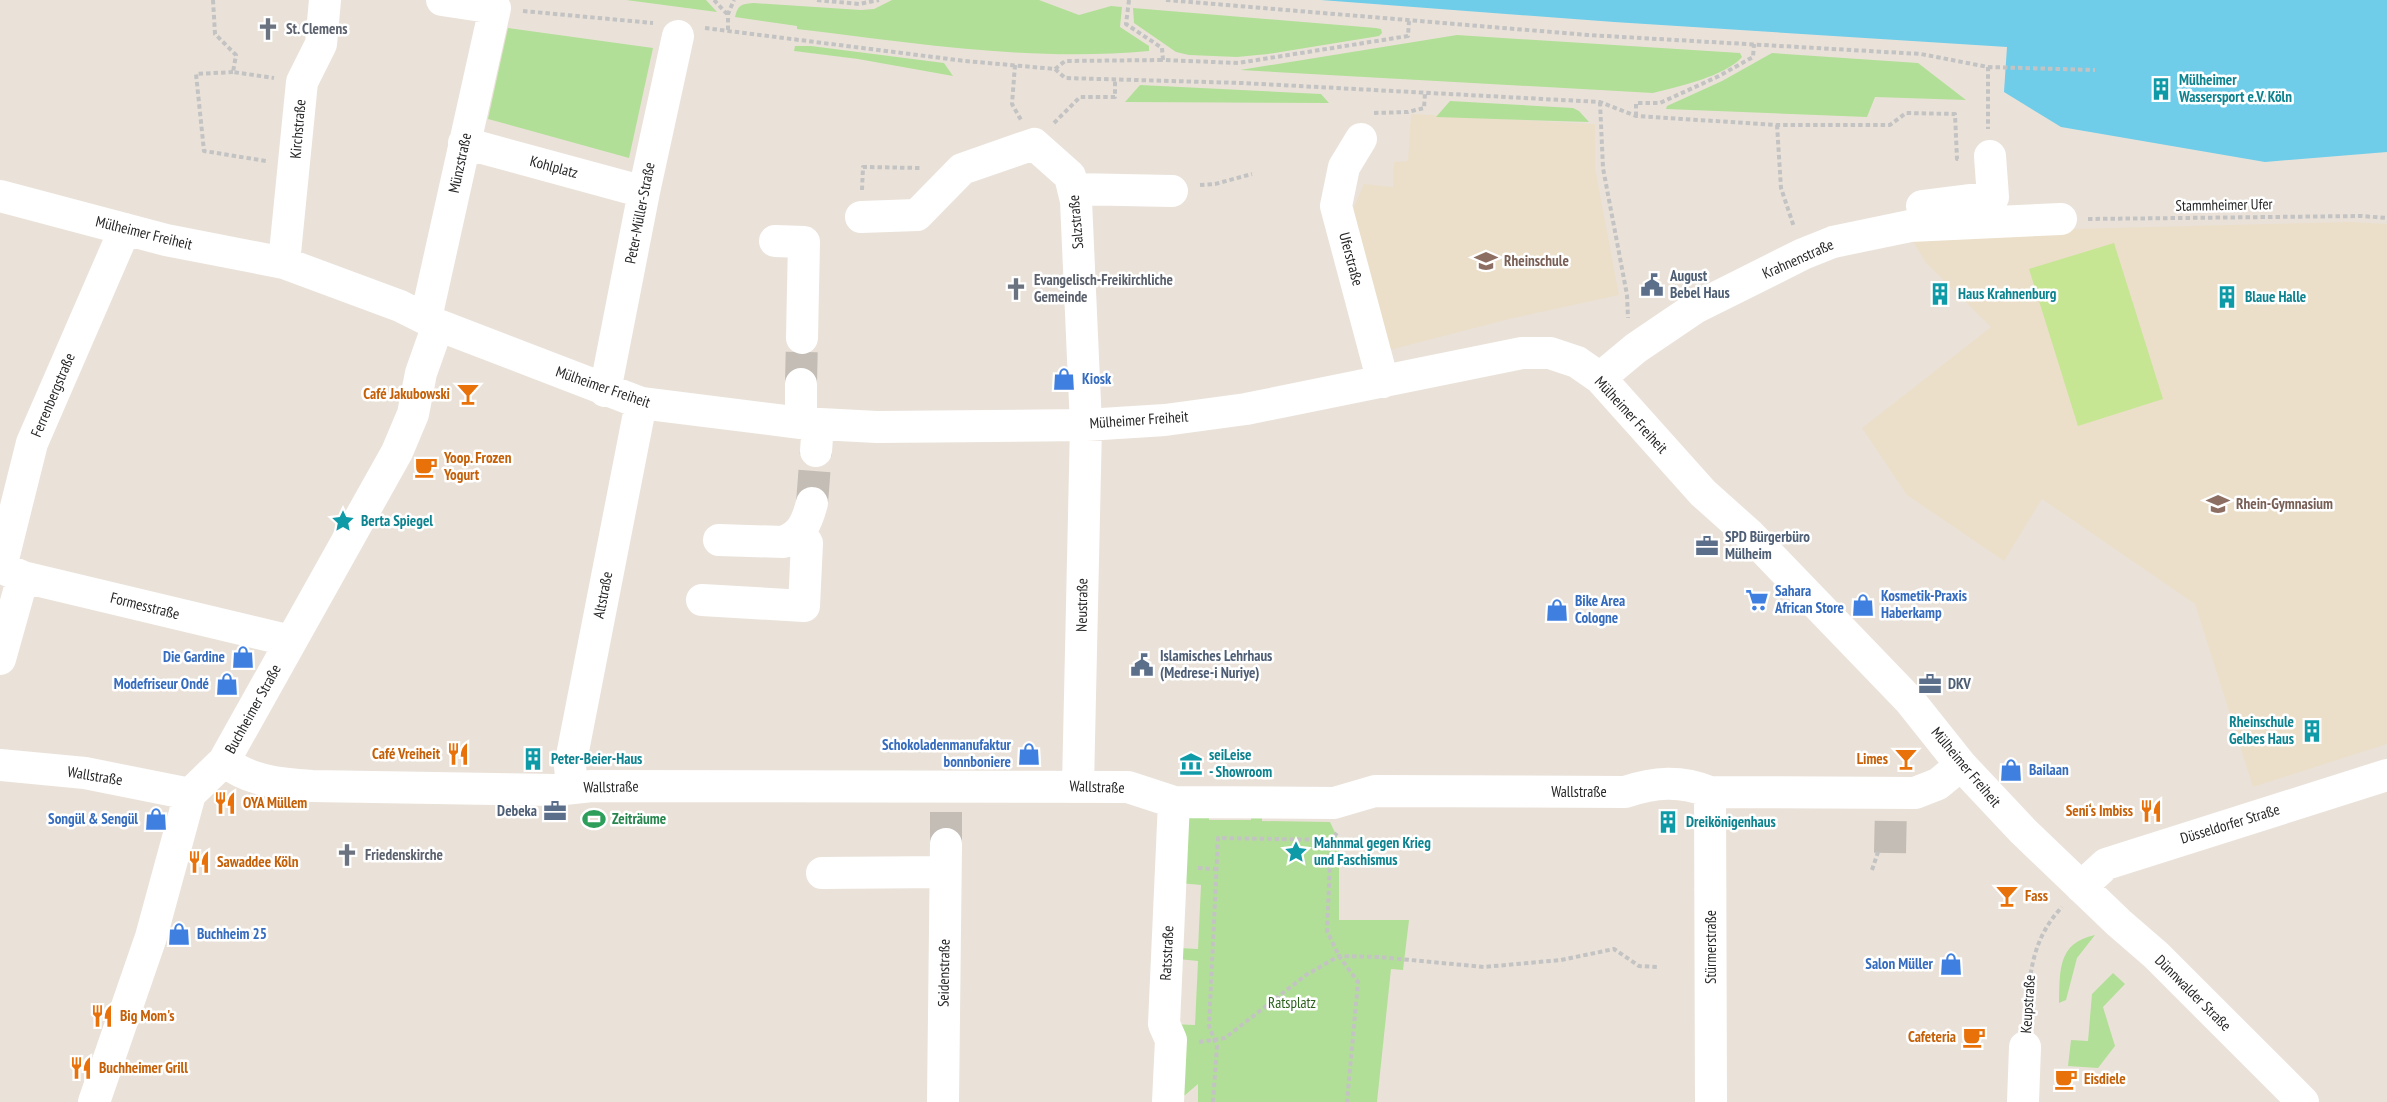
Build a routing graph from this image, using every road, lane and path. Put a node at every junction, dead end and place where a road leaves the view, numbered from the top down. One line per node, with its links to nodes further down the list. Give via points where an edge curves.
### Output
1 (213, 0): 21 (path, via 215,34 236,55)
2 (325, 0): 23 (street, Kirchstraße, via 321,44)
3 (441, 0): 10 (street)
4 (714, 0): 11 (path)
5 (734, 0): 11 (path)
6 (817, 0): 7 (path, via 859,4)
7 (879, 0)
8 (1129, 0): 16 (path, via 1126,24 1162,48)
9 (1166, 0): 12 (path)
10 (495, 8): 13 (path); 31 (street, Münzstraße)
11 (728, 14): 14 (path)
12 (1409, 21): 15 (path); 16 (path, via 1408,36 1374,42 1239,63)
13 (678, 29): 14 (path); 39 (street, Peter-Müller-Straße)
14 (728, 30): 17 (path)
15 (1754, 44): 18 (path, via 1921,54); 28 (path, via 1753,57 1719,76 1660,103 1636,102)
16 (1163, 60): 19 (path, via 1065,61)
17 (1015, 65): 19 (path); 27 (path)
18 (1988, 68): 20 (path); 25 (path)
19 (1055, 69): 22 (path, via 1065,78)
20 (2095, 70)
21 (232, 72): 23 (path); 34 (path, via 196,74 204,151)
22 (1115, 79): 24 (path); 32 (path, via 1115,97 1080,97)
23 (302, 82): 34 (street, Kirchstraße)
24 (1425, 93): 26 (path); 29 (path, via 1424,108)
25 (1987, 99)
26 (1600, 102): 28 (path); 50 (path, via 1603,168 1627,295 1628,339)
27 (1012, 104)
28 (1636, 116): 30 (path)
29 (1367, 126): 52 (street, Uferstraße, via 1344,167 1336,206)
30 (1777, 126): 33 (path, via 1890,125 1906,113 1955,114 1957,159); 45 (path, via 1781,188)
31 (464, 143): 39 (street, Kohlplatz); 48 (street, Münzstraße)
32 (1034, 144): 35 (street); 38 (street, Salzstraße, via 1070,176)
33 (1990, 156): 45 (street, via 1993,197 1822,222)
34 (294, 165): 47 (street, Kirchstraße)
35 (962, 170): 41 (street, via 917,215); 41 (path, via 863,166)
36 (1252, 174): 37 (path)
37 (1183, 188): 38 (street)
38 (1073, 189): 56 (street, Salzstraße)
39 (644, 192): 54 (street, Peter-Müller-Straße)
40 (0, 196): 44 (street, Mülheimer Freiheit)
41 (861, 217)
42 (2387, 218): 43 (path, Stammheimer Ufer)
43 (2061, 219): 45 (street, Krahnenstraße, via 1910,226 1833,242)
44 (125, 229): 47 (street, Mülheimer Freiheit); 61 (street, Ferrenbergstraße, via 32,443)
45 (1798, 240): 50 (street, Krahnenstraße)
46 (775, 241): 49 (street, via 804,242)
47 (284, 263): 48 (street, Mülheimer Freiheit, via 400,306)
48 (432, 322): 54 (street, Mülheimer Freiheit); 63 (street, Buchheimer Straße, via 413,414 397,452)
49 (802, 338)
50 (1635, 348): 51 (street, Krahnenstraße)
51 (1600, 378): 52 (street, Mülheimer Freiheit, via 1577,362 1550,353 1522,353); 67 (street, Mülheimer Freiheit, via 1703,493 1750,535 1910,701)
52 (1383, 382): 56 (street, Mülheimer Freiheit, via 1246,409 1165,420)
53 (801, 384): 57 (street)
54 (605, 391): 55 (street, Mülheimer Freiheit)
55 (641, 403): 57 (street, Mülheimer Freiheit); 70 (street, Altstraße, via 570,766)
56 (1086, 424): 57 (street, Mülheimer Freiheit, via 876,427); 69 (street, Neustraße)
57 (812, 433)
58 (812, 503): 59 (street)
59 (800, 532): 60 (street, via 783,542); 62 (street, via 807,543 804,606)
60 (719, 540)
61 (8, 570): 63 (street, Formesstraße); 64 (street, Ferrenbergstraße)
62 (702, 600)
63 (291, 641): 65 (street, Buchheimer Straße)
64 (0, 659)
65 (224, 761): 70 (street, Wallstraße, via 238,772 278,784); 72 (street, Buchheimer Straße)
66 (0, 765): 72 (street, Wallstraße, via 85,773)
67 (1961, 765): 71 (street, Wallstraße, via 1938,784 1899,798); 77 (street, Mülheimer Freiheit, via 2038,848)
68 (2387, 775): 77 (street, Düsseldorfer Straße, via 2106,864)
69 (1078, 786): 70 (street, Wallstraße, via 946,796); 73 (street, Wallstraße, via 1128,787)
70 (572, 788)
71 (1710, 792): 73 (street, Wallstraße, via 1691,784 1650,784 1625,792 1375,791 1334,803); 88 (street, Stürmerstraße)
72 (190, 794): 83 (street, via 151,937)
73 (1174, 802): 80 (street, Ratsstraße, via 1164,1024)
74 (1878, 852): 75 (path)
75 (1872, 870)
76 (822, 873): 84 (street, Seidenstraße, via 945,858)
77 (2081, 887): 82 (path, Keupstraße, via 2047,923 2029,972); 90 (street, Dünnwalder Straße, via 2156,955)
78 (1339, 956): 79 (path, via 1484,967 1561,960 1614,949 1639,966); 81 (path, via 1306,975 1226,1038); 81 (path, via 1327,931 1331,840 1218,838 1209,1026); 87 (path, via 1358,982)
79 (1658, 967)
80 (1171, 1040): 81 (path); 85 (street, Ratsstraße)
81 (1216, 1040): 86 (path)
82 (2025, 1047): 89 (street, Keupstraße)
83 (94, 1102)
84 (943, 1102)
85 (1168, 1102)
86 (1214, 1102)
87 (1347, 1102)
88 (1711, 1102)
89 (2023, 1102)
90 (2303, 1102)

